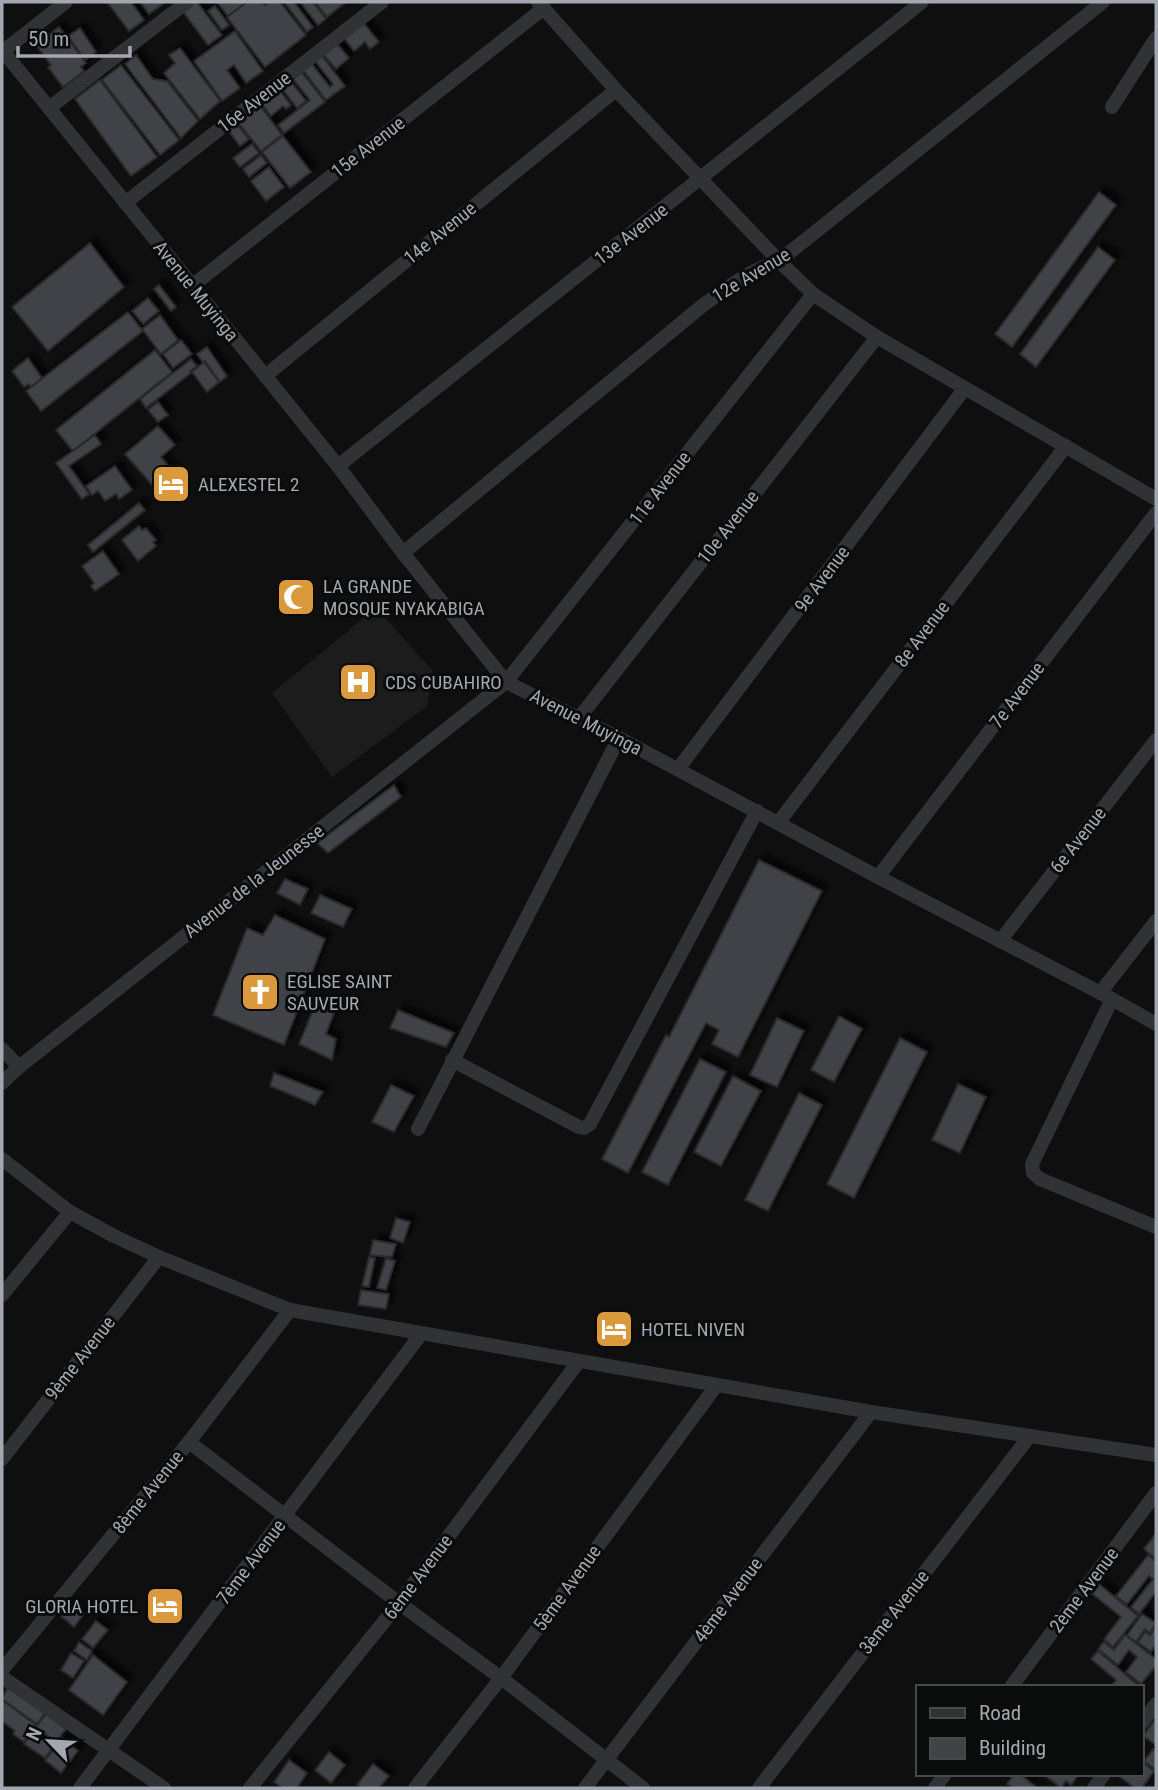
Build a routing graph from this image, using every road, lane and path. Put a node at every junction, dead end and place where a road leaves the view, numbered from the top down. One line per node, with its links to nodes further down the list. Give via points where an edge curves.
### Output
1 (66, 2): 8 (street)
2 (187, 2): 11 (street)
3 (382, 2): 13 (street, 16e Avenue)
4 (922, 2): 12 (street, 13e Avenue)
5 (1103, 2): 14 (street, 12e Avenue)
6 (541, 5): 9 (street); 15 (street, 15e Avenue)
7 (1156, 38): 10 (street)
8 (2, 51): 11 (street, Avenue Muyinga)
9 (616, 90): 12 (street); 18 (street, 14e Avenue)
10 (1112, 107)
11 (50, 108): 13 (street, Avenue Muyinga)
12 (701, 179): 14 (street); 21 (street, 13e Avenue)
13 (125, 203): 15 (street, Avenue Muyinga)
14 (779, 261): 16 (street); 24 (street, 12e Avenue, via 744,276 702,306)
15 (192, 286): 18 (street, Avenue Muyinga)
16 (813, 294): 17 (street); 25 (street, 11e Avenue)
17 (877, 337): 19 (street); 26 (street, 10e Avenue)
18 (265, 376): 21 (street, Avenue Muyinga)
19 (965, 388): 20 (street); 29 (street, 9e Avenue)
20 (1066, 446): 22 (street); 31 (street, 8e Avenue)
21 (338, 466): 24 (street, Avenue Muyinga)
22 (1156, 499)
23 (1156, 513): 32 (street, 7e Avenue)
24 (403, 553): 25 (street, Avenue Muyinga)
25 (506, 681): 26 (street, Avenue Muyinga); 39 (street, Avenue de la Jeunesse)
26 (579, 718): 27 (street, Avenue Muyinga)
27 (619, 738): 29 (street, Avenue Muyinga); 38 (street)
28 (1156, 740): 34 (street, 6e Avenue)
29 (678, 769): 30 (street, Avenue Muyinga)
30 (757, 811): 31 (street, Avenue Muyinga); 38 (street, via 590,1124 579,1128)
31 (778, 822): 32 (street, Avenue Muyinga)
32 (878, 877): 34 (street, Avenue Muyinga)
33 (1156, 921): 35 (street)
34 (1000, 941): 35 (street, Avenue Muyinga)
35 (1106, 996): 36 (street, Avenue Muyinga); 44 (street, via 1032,1164 1033,1172 1040,1179)
36 (1156, 1024)
37 (2, 1049): 39 (street)
38 (452, 1060): 41 (street)
39 (19, 1067): 40 (street, Avenue de la Jeunesse)
40 (2, 1083)
41 (418, 1129)
42 (2, 1159): 43 (street)
43 (70, 1212): 45 (street); 46 (street)
44 (1156, 1227)
45 (159, 1257): 47 (street); 55 (street, 9ème Avenue)
46 (2, 1295)
47 (290, 1310): 48 (street); 53 (street, 8ème Avenue)
48 (421, 1334): 49 (street); 57 (street, 7ème Avenue)
49 (579, 1360): 50 (street); 58 (street, 6ème Avenue)
50 (716, 1386): 51 (street); 61 (street, 5ème Avenue)
51 (871, 1412): 52 (street); 66 (street, 4ème Avenue)
52 (1029, 1437): 54 (street); 73 (street, 3ème Avenue)
53 (189, 1441): 57 (street); 59 (street, 8ème Avenue)
54 (1156, 1455)
55 (2, 1459)
56 (1156, 1493): 62 (street, 2ème Avenue)
57 (286, 1515): 58 (street); 65 (street, 7ème Avenue)
58 (399, 1603): 61 (street); 69 (street, 6ème Avenue)
59 (2, 1670)
60 (2, 1677): 65 (street)
61 (500, 1678): 66 (street); 70 (street, 5ème Avenue)
62 (1012, 1685)
63 (1156, 1704): 64 (street)
64 (1144, 1720)
65 (110, 1751): 67 (street, 7ème Avenue); 68 (street)
66 (607, 1760): 71 (street, 4ème Avenue); 72 (street)
67 (80, 1788)
68 (164, 1788)
69 (250, 1788)
70 (415, 1788)
71 (584, 1788)
72 (643, 1788)
73 (759, 1788)

